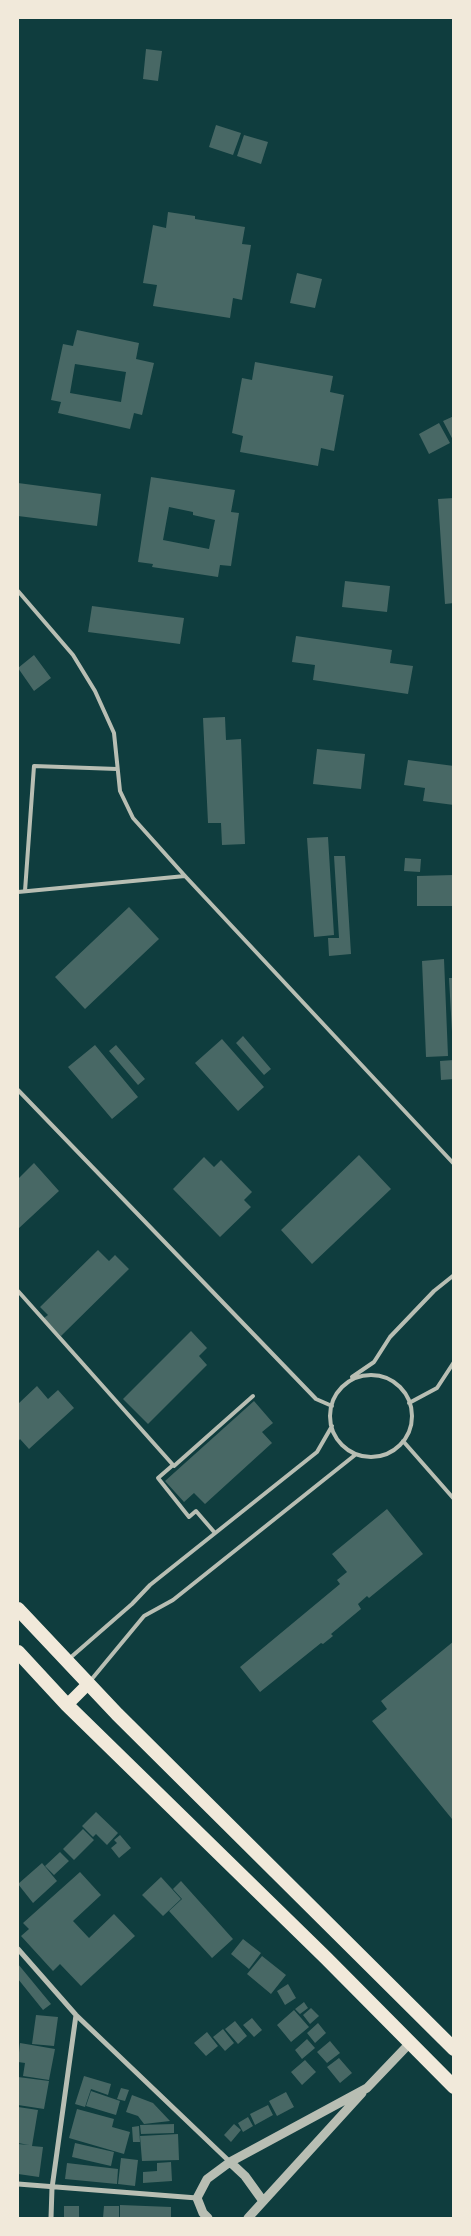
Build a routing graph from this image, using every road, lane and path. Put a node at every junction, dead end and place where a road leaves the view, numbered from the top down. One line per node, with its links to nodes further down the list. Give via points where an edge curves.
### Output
1 (18, 591): 2 (lane, via 73,655 95,692 114,733)
2 (117, 769): 3 (lane, via 120,790 133,818); 4 (lane, via 34,766)
3 (185, 876): 4 (lane); 7 (lane)
4 (25, 891): 5 (lane)
5 (18, 892)
6 (18, 1090): 14 (lane, via 316,1399)
7 (454, 1164)
8 (454, 1276): 11 (lane, via 434,1290 390,1337 374,1362)
9 (18, 1291): 18 (lane)
10 (454, 1362): 13 (lane, via 436,1388)
11 (348, 1380): 13 (lane, via 367,1375 386,1378 402,1391); 14 (lane, via 335,1396)
12 (254, 1396): 18 (lane)
13 (409, 1402): 16 (lane, via 411,1422)
14 (332, 1406): 15 (lane)
15 (332, 1426): 17 (lane, via 342,1443); 20 (lane, via 317,1452)
16 (403, 1441): 17 (lane, via 385,1454 373,1457); 19 (lane)
17 (355, 1454): 24 (lane, via 174,1600 144,1616)
18 (173, 1465): 20 (lane, via 158,1478 189,1517 196,1511)
19 (454, 1499)
20 (216, 1533): 23 (lane, via 150,1585)
21 (18, 1609): 23 (highway)
22 (18, 1652): 25 (highway)
23 (67, 1661): 24 (highway)
24 (88, 1684): 25 (main road); 29 (highway)
25 (67, 1705): 28 (highway, via 326,1958)
26 (19, 1952): 27 (street)
27 (76, 2015): 32 (street); 34 (street)
28 (409, 2044): 30 (highway); 31 (street)
29 (454, 2049)
30 (454, 2087)
31 (367, 2088): 32 (street); 36 (street)
32 (230, 2162): 35 (street, via 207,2179); 36 (street)
33 (18, 2184): 34 (street)
34 (52, 2188): 35 (street); 37 (street)
35 (197, 2198): 38 (street)
36 (263, 2201): 39 (street)
37 (51, 2218)
38 (208, 2218)
39 (248, 2218)

